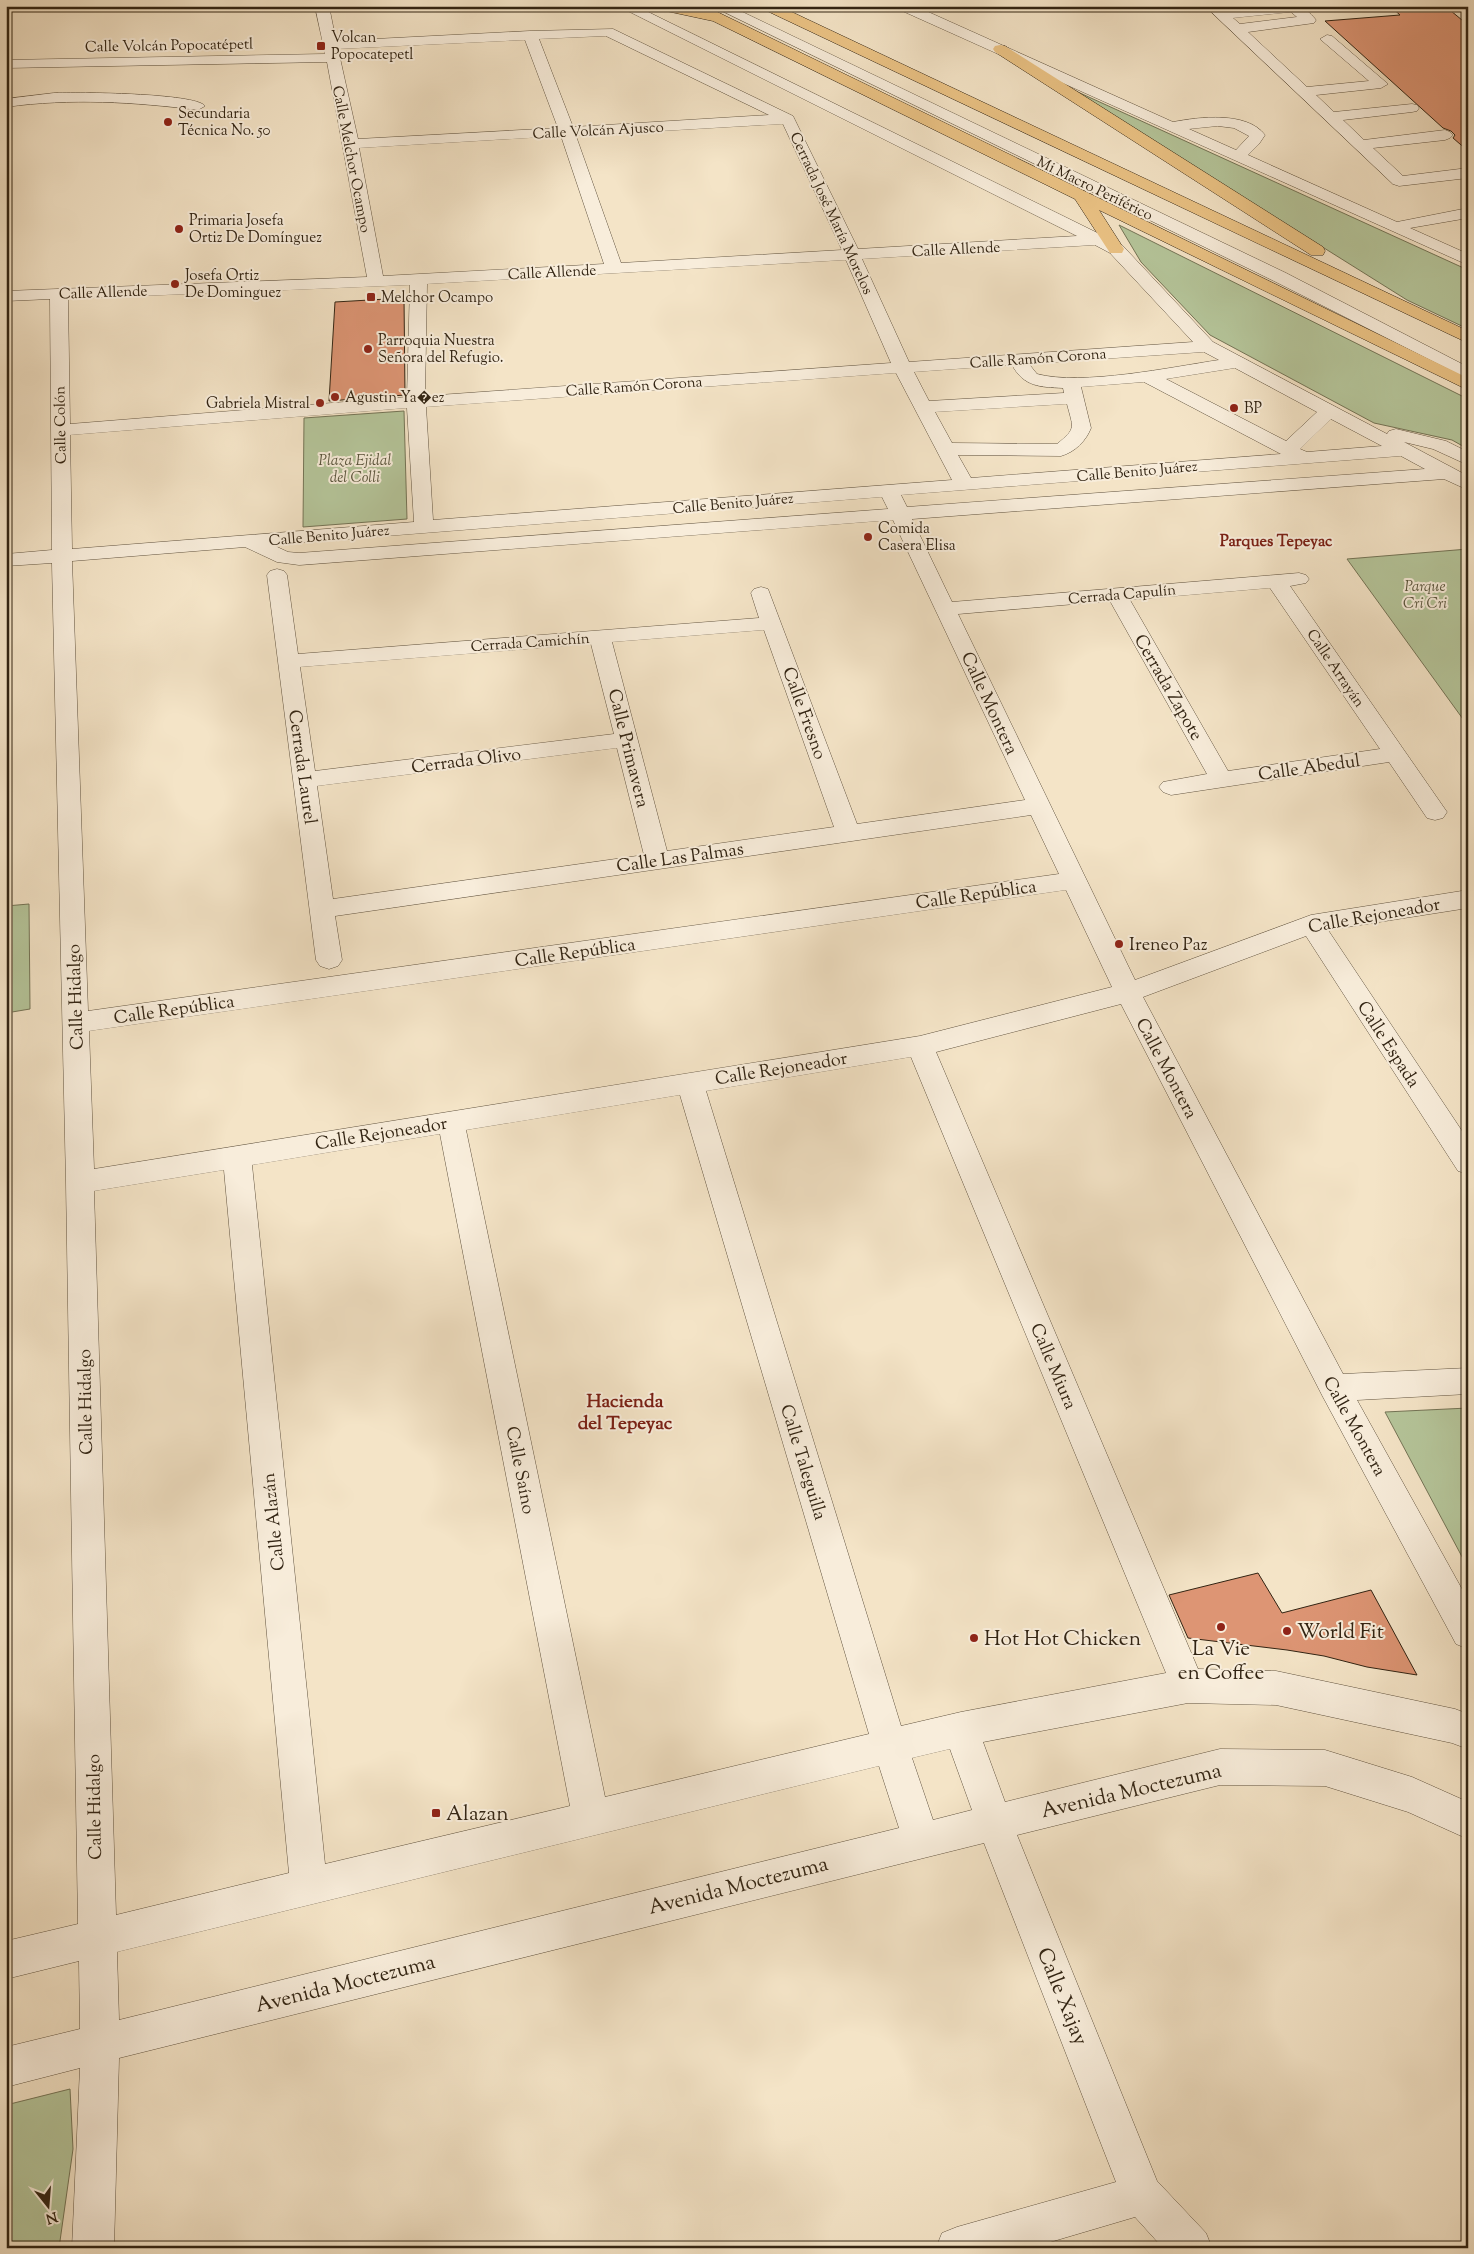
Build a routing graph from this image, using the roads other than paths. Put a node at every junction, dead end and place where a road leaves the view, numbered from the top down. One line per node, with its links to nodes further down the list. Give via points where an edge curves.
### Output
1 (322, 6): 15 (street, Calle Melchor Ocampo)
2 (662, 6): 9 (highway)
3 (694, 6): 9 (highway)
4 (740, 6): 46 (street, Mi Macro Periférico)
5 (768, 6): 43 (highway)
6 (903, 6): 14 (street)
7 (628, 8): 11 (street, via 624,23); 21 (street)
8 (1217, 11): 10 (street); 10 (street, via 1294,8 1309,20)
9 (720, 13): 31 (highway); 50 (street, Mi Macro Periférico, via 1280,277)
10 (1236, 29): 17 (street)
11 (608, 32): 12 (street, Calle Volcán Popocatépetl); 23 (street, Cerrada José María Morelos)
12 (530, 35): 15 (street, Calle Volcán Popocatépetl); 25 (street)
13 (1327, 39): 17 (street, via 1381,84)
14 (1000, 49): 24 (street); 43 (highway)
15 (331, 51): 16 (street, Calle Volcán Popocatépetl); 27 (street, Calle Melchor Ocampo)
16 (6, 64)
17 (1304, 92): 22 (street)
18 (6, 103): 19 (street, via 66,96 113,96)
19 (198, 106)
20 (1412, 108): 22 (street)
21 (846, 116): 23 (street, Calle Volcán Ajusco); 34 (street)
22 (1330, 117): 28 (street)
23 (788, 119): 25 (street, Calle Volcán Ajusco); 36 (street, Cerrada José María Morelos)
24 (1171, 126): 29 (street); 29 (street, via 1226,121 1247,127 1257,135 1256,140 1241,151)
25 (567, 132): 27 (street, Calle Volcán Ajusco); 38 (street)
26 (1445, 136): 28 (street)
27 (351, 144): 40 (street, Calle Melchor Ocampo)
28 (1360, 144): 30 (street, via 1399,181)
29 (1239, 157): 33 (street)
30 (1468, 173)
31 (1081, 195): 35 (highway); 52 (highway)
32 (1468, 213): 33 (street)
33 (1397, 228): 37 (street)
34 (1098, 240): 35 (street); 36 (street, Calle Allende)
35 (1116, 249): 45 (street)
36 (852, 255): 38 (street, Calle Allende); 49 (street, Cerrada José María Morelos)
37 (1468, 260)
38 (614, 268): 39 (street, Calle Allende)
39 (419, 279): 40 (street, Calle Allende); 54 (street)
40 (376, 282): 41 (street, Calle Allende)
41 (59, 294): 42 (street, Calle Allende); 58 (street, Calle Colón)
42 (6, 296)
43 (1436, 324): 44 (highway)
44 (1468, 338)
45 (1207, 346): 47 (street, Calle Ramón Corona); 48 (street)
46 (1468, 354)
47 (1018, 359): 49 (street, Calle Ramón Corona); 53 (street, via 1031,378)
48 (1237, 362): 51 (street); 56 (street)
49 (902, 367): 54 (street, Calle Ramón Corona); 55 (street, Cerrada José María Morelos)
50 (1468, 374)
51 (1147, 376): 53 (street); 62 (street)
52 (1468, 386)
53 (1072, 391): 55 (street); 60 (street, via 1082,428 1078,437)
54 (416, 402): 58 (street, Calle Ramón Corona); 70 (street)
55 (923, 407): 59 (street, Cerrada José María Morelos)
56 (1330, 410): 57 (street); 62 (street)
57 (1362, 428): 61 (street); 63 (street, via 1439,445)
58 (60, 430): 72 (street, Calle Colón)
59 (946, 449): 60 (street); 67 (street, Cerrada José María Morelos)
60 (1061, 450): 65 (street)
61 (1405, 450): 62 (street, Calle Benito Juárez); 64 (street)
62 (1296, 454): 65 (street, Calle Benito Juárez)
63 (1468, 459)
64 (1445, 472): 66 (street); 68 (street, Calle Benito Juárez)
65 (1075, 476): 67 (street, Calle Benito Juárez); 68 (street)
66 (1468, 484)
67 (965, 485): 69 (street, Calle Benito Juárez)
68 (1086, 500): 69 (street, Calle Benito Juárez)
69 (894, 502): 70 (street, Calle Benito Juárez); 71 (street, Calle Benito Juárez, via 299,559 284,558); 79 (street, Calle Montera)
70 (424, 528): 71 (street, Calle Benito Juárez)
71 (250, 542): 72 (street, Calle Benito Juárez)
72 (62, 556): 73 (street, Calle Benito Juárez); 98 (street, Calle Hidalgo)
73 (6, 560)
74 (277, 575): 82 (street, Cerrada Laurel)
75 (1299, 579): 76 (street, Cerrada Capulín)
76 (1276, 581): 78 (street, Cerrada Capulín); 84 (street, Calle Arrayán)
77 (761, 593): 80 (street, Calle Fresno)
78 (1116, 594): 79 (street, Cerrada Capulín); 86 (street, Cerrada Zapote)
79 (945, 609): 88 (street, Calle Montera)
80 (772, 622): 81 (street, Cerrada Camichín); 90 (street, Calle Fresno)
81 (600, 636): 82 (street, Cerrada Camichín); 83 (street, Calle Primavera)
82 (288, 661): 85 (street, Cerrada Laurel)
83 (626, 740): 85 (street, Cerrada Olivo); 91 (street, Calle Primavera)
84 (1396, 754): 86 (street, Calle Abedul); 89 (street, Calle Arrayán)
85 (305, 780): 94 (street, Cerrada Laurel)
86 (1222, 780): 87 (street, Calle Abedul)
87 (1171, 787)
88 (1039, 806): 90 (street, Calle Las Palmas); 92 (street, Calle Montera)
89 (1436, 812)
90 (848, 833): 91 (street, Calle Las Palmas)
91 (658, 860): 94 (street, Calle Las Palmas)
92 (1074, 880): 97 (street, Calle Montera); 98 (street, Calle República)
93 (1468, 899): 95 (street, Calle Rejoneador)
94 (322, 909): 96 (street, Cerrada Laurel)
95 (1311, 924): 97 (street, Calle Rejoneador); 103 (street, Calle Espada)
96 (329, 960)
97 (1128, 993): 99 (street, Calle Rejoneador); 106 (street, Calle Montera)
98 (76, 1023): 104 (street, Calle Hidalgo)
99 (920, 1046): 100 (street, Calle Rejoneador); 108 (street, Calle Miura)
100 (690, 1083): 101 (street, Calle Rejoneador); 111 (street, Calle Taleguilla)
101 (451, 1122): 102 (street, Calle Rejoneador); 112 (street, Calle Saíno)
102 (237, 1157): 104 (street, Calle Rejoneador); 116 (street, Calle Alazán)
103 (1468, 1163)
104 (80, 1182): 117 (street, Calle Hidalgo)
105 (1468, 1381): 106 (street)
106 (1334, 1388): 107 (street, Calle Montera)
107 (1468, 1633)
108 (1188, 1686): 109 (street); 110 (street, via 1276,1688 1446,1724)
109 (961, 1729): 111 (street); 114 (street, Calle Xajay)
110 (1468, 1732)
111 (890, 1746): 112 (street); 115 (street, Calle Taleguilla)
112 (591, 1819): 116 (street)
113 (1468, 1821): 114 (street, Avenida Moctezuma, via 1412,1795 1325,1768 1220,1767)
114 (994, 1822): 115 (street, Avenida Moctezuma); 121 (street, Calle Xajay)
115 (921, 1839): 119 (street, Avenida Moctezuma)
116 (308, 1887): 117 (street)
117 (97, 1938): 118 (street); 119 (street, Calle Hidalgo)
118 (6, 1960)
119 (100, 2044): 120 (street, Avenida Moctezuma); 122 (street, Calle Hidalgo)
120 (6, 2067)
121 (1142, 2195): 123 (street); 124 (street, Calle Xajay)
122 (93, 2248)
123 (957, 2248)
124 (1191, 2248)

